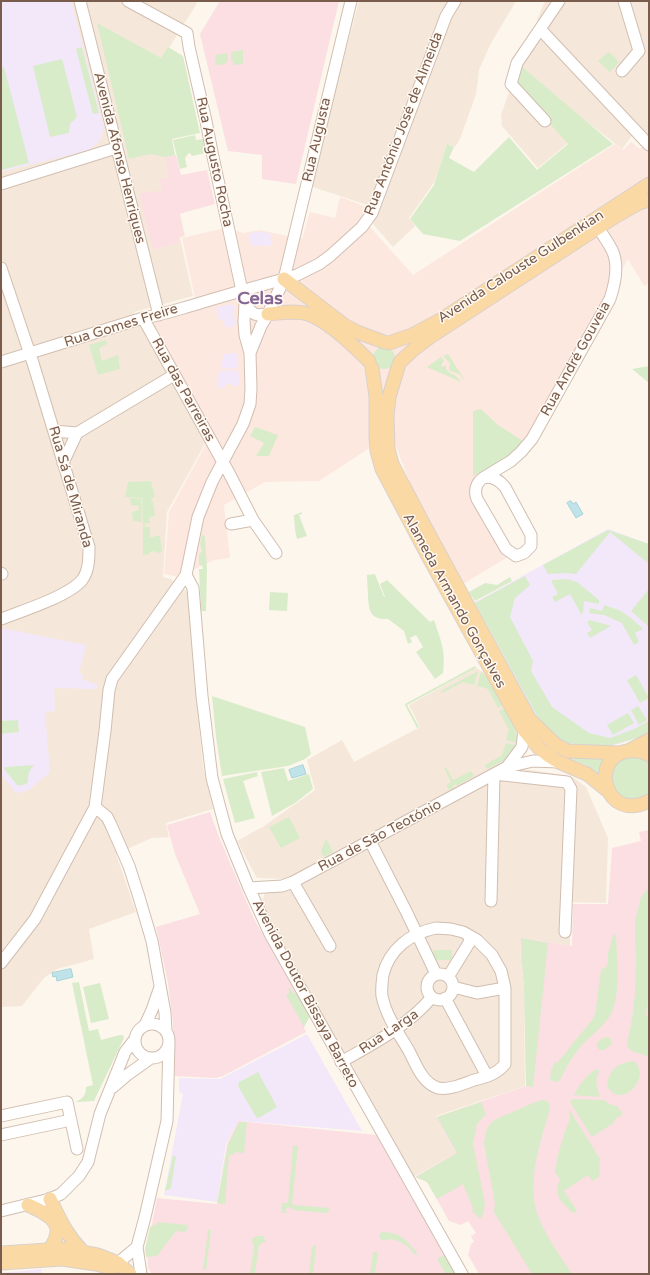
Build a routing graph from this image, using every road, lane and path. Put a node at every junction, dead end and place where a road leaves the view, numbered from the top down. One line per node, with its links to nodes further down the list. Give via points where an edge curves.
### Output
1 (80, 1): 11 (street, Avenida Afonso Henriques)
2 (128, 1): 18 (street, Rua Augusto Rocha, via 187,33)
3 (351, 1): 17 (street, Rua Augusta)
4 (455, 1): 17 (street, Rua António José de Almeida, via 446,16 372,213 362,227 330,256 319,264)
5 (559, 1): 7 (street)
6 (624, 1): 8 (street, via 639,51)
7 (540, 29): 9 (street, via 517,62 511,84); 10 (street)
8 (622, 71)
9 (545, 121)
10 (649, 145)
11 (116, 148): 12 (street); 21 (street, Avenida Afonso Henriques)
12 (1, 184)
13 (649, 184): 23 (main road, Avenida Calouste Gulbenkian, via 442,319 412,335)
14 (649, 200): 15 (main road, Avenida Calouste Gulbenkian, via 638,203)
15 (598, 228): 28 (main road, Avenida Calouste Gulbenkian, via 430,337 414,348); 32 (street, Rua André Gouveia, via 614,258 613,290 610,299 532,439)
16 (1, 268): 25 (street, Rua Sá de Miranda)
17 (284, 279): 18 (street, Rua António José de Almeida); 20 (street, Rua Augusta); 23 (main road, via 344,325 356,332)
18 (242, 291): 19 (street, Rua Augusto Rocha); 21 (street, Rua Gomes Freire)
19 (245, 303): 20 (street, via 256,315); 24 (street, Rua Augusto Rocha, via 245,335)
20 (268, 314): 24 (street, Rua Augusta); 27 (main road, via 308,314 350,342)
21 (160, 315): 22 (street, Rua Gomes Freire)
22 (143, 318): 25 (street, Rua Gomes Freire); 29 (street, Rua das Parreiras)
23 (387, 342): 27 (main road, Avenida Calouste Gulbenkian, via 372,348 369,356); 28 (main road, via 397,348)
24 (250, 353): 33 (street, via 250,404 243,424)
25 (30, 354): 26 (street, Rua Gomes Freire); 30 (street, Rua Sá de Miranda)
26 (1, 362)
27 (371, 364): 28 (main road, Avenida Calouste Gulbenkian, via 380,373 385,374 390,373); 42 (main road, Alameda Armando Gonçalves, via 376,396 377,451 382,469)
28 (399, 364): 44 (main road, Alameda Armando Gonçalves, via 389,397 387,416 388,449 392,464 530,720 556,745 568,751)
29 (174, 375): 31 (street); 33 (street, Rua das Parreiras)
30 (54, 431): 31 (street); 34 (street, Rua Sá de Miranda)
31 (77, 433): 34 (street)
32 (511, 460): 35 (street, Rua André Gouveia); 36 (street, Rua André Gouveia, via 505,473)
33 (223, 462): 38 (street, Rua das Parreiras); 40 (street, via 198,517)
34 (63, 463): 41 (street, Rua Sá de Miranda, via 89,547 87,570 83,579 61,595)
35 (483, 478): 36 (street, via 487,476 497,479); 36 (street, via 477,484 477,499 506,549 516,556 531,546 531,535)
36 (505, 487)
37 (232, 524): 38 (street)
38 (255, 524): 39 (street, Rua das Parreiras)
39 (276, 553)
40 (186, 575): 51 (street, via 112,679); 54 (street, Avenida Doutor Bissaya Barreto, via 194,588 199,674 212,778 227,834)
41 (1, 619)
42 (524, 730): 46 (main road, Alameda Armando Gonçalves, via 540,748); 47 (street, via 522,747)
43 (649, 740): 44 (main road)
44 (625, 752): 45 (main road, Alameda Armando Gonçalves, via 639,751); 49 (main road, via 613,759 606,770 605,783)
45 (649, 755)
46 (559, 762): 47 (street, via 533,761); 49 (main road, Alameda Armando Gonçalves, via 587,774)
47 (507, 767): 48 (street, Rua de São Teotónio)
48 (494, 774): 52 (street, Rua de São Teotónio); 55 (street); 56 (street, via 567,782 571,789)
49 (608, 791): 50 (main road, Alameda Armando Gonçalves, via 623,805 641,805)
50 (649, 801)
51 (95, 807): 60 (street, via 34,919); 63 (street, via 107,817 129,866 152,941)
52 (370, 841): 53 (street, Rua de São Teotónio); 57 (street)
53 (293, 882): 54 (street, Rua de São Teotónio, via 282,886); 59 (street)
54 (249, 888): 74 (street, Avenida Doutor Bissaya Barreto, via 270,934)
55 (492, 901)
56 (565, 932)
57 (417, 934): 58 (street, via 426,930 444,929 463,932); 61 (street); 69 (street, via 392,954 381,985 382,997)
58 (470, 936): 62 (street, via 469,943); 65 (street, via 492,955 501,971)
59 (330, 946)
60 (1, 963)
61 (436, 974): 62 (street); 66 (street, via 431,977 427,987)
62 (448, 977): 64 (street)
63 (160, 984): 68 (street); 70 (street)
64 (453, 987): 65 (street, via 478,993); 67 (street)
65 (505, 988): 76 (street, via 505,1064 500,1070)
66 (432, 997): 67 (street); 69 (street, Rua Larga)
67 (445, 998): 76 (street)
68 (145, 1025): 70 (street, via 159,1025); 71 (street, via 136,1033)
69 (397, 1030): 74 (street, Rua Larga); 76 (street, via 425,1080 432,1085 439,1088 450,1087)
70 (166, 1031): 72 (street)
71 (135, 1039): 73 (street, via 137,1050 146,1057); 77 (street, via 125,1052)
72 (169, 1042): 73 (street, via 165,1052); 75 (street)
73 (154, 1058): 75 (street); 77 (street)
74 (341, 1062): 92 (street, Avenida Doutor Bissaya Barreto)
75 (169, 1076): 85 (street, via 166,1121)
76 (487, 1076)
77 (111, 1089): 82 (street, via 100,1114 88,1162 71,1185)
78 (1, 1116): 79 (street, via 67,1102)
79 (71, 1120): 80 (street); 81 (street)
80 (1, 1135)
81 (77, 1149)
82 (50, 1200): 83 (street); 87 (main road, via 62,1226)
83 (28, 1205): 84 (street); 86 (main road, via 44,1212 57,1225 58,1235)
84 (1, 1211)
85 (137, 1247): 90 (street); 91 (street)
86 (49, 1250): 87 (main road); 88 (main road)
87 (83, 1252): 90 (main road)
88 (1, 1253)
89 (1, 1263): 91 (main road, via 62,1259 96,1264)
90 (118, 1263): 91 (main road)
91 (133, 1274)
92 (462, 1274)

